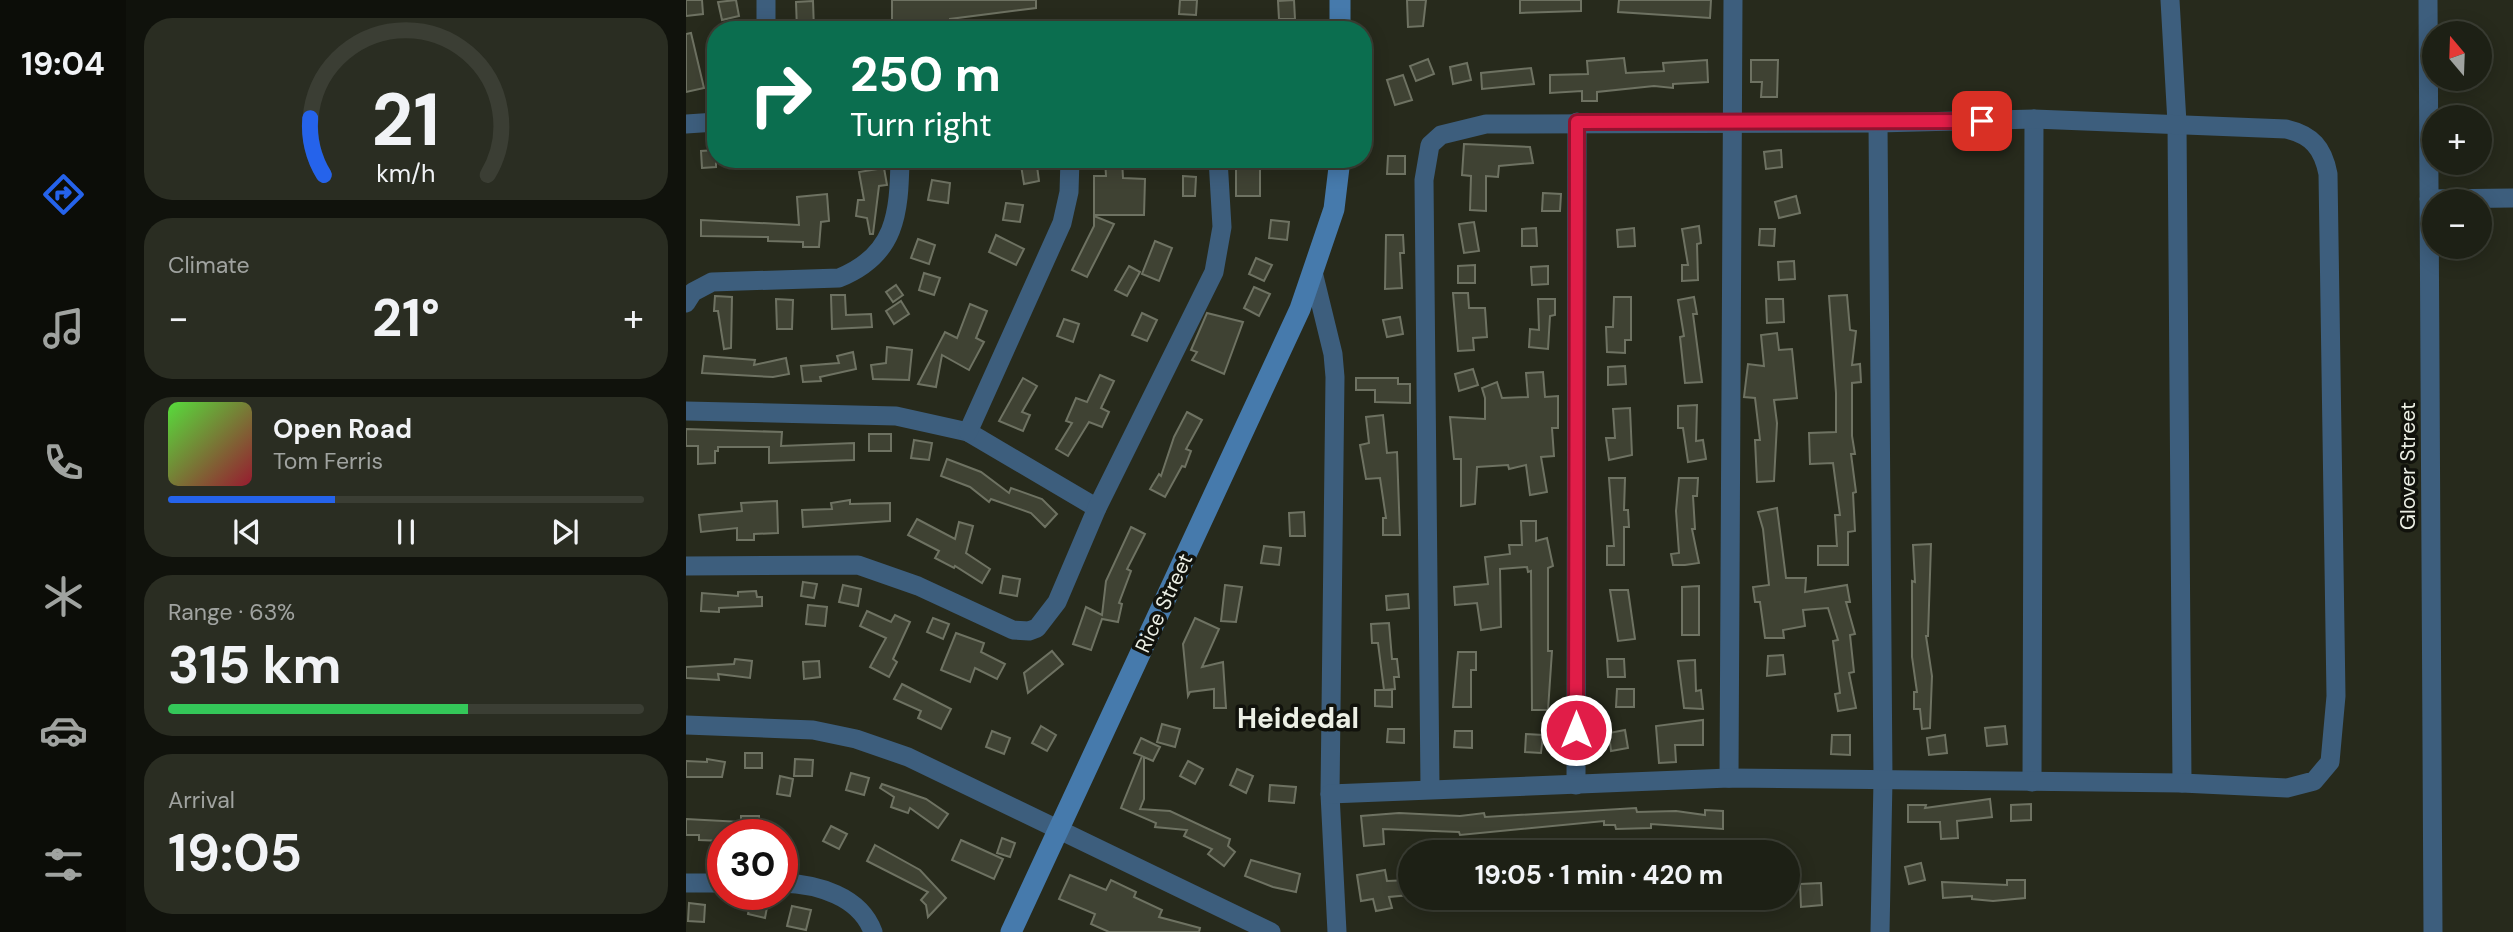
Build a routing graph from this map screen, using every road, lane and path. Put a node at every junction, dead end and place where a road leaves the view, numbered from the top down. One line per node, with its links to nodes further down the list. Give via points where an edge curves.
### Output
1 (766, 0): 6 (street)
2 (1340, 0): 7 (street)
3 (1733, 0): 11 (street)
4 (2170, 0): 13 (street)
5 (2428, 0): 19 (street, Glover Street)
6 (766, 21)
7 (1340, 21)
8 (2034, 119): 12 (street); 13 (street); 32 (street)
9 (1577, 122): 11 (street); 34 (street); 35 (street, via 1460,129 1441,135 1430,145 1425,159)
10 (707, 123): 14 (street)
11 (1731, 123): 12 (street); 30 (street)
12 (1878, 123): 31 (street)
13 (2177, 123): 33 (street); 33 (street, via 2302,132 2315,141 2327,166 2336,668 2333,746 2325,772 2314,781 2267,789)
14 (686, 124)
15 (901, 168): 24 (street, via 896,220 884,245 858,270 839,278 712,282 693,292)
16 (1070, 168): 26 (street, via 1062,223)
17 (1219, 168): 27 (street, via 1222,227 1214,272)
18 (1339, 168): 23 (street, Rice Street, via 1334,209)
19 (2429, 189)
20 (2492, 198): 21 (street)
21 (2513, 198)
22 (2429, 259): 46 (street, Glover Street)
23 (1313, 272): 36 (street, via 1335,377); 37 (street, Rice Street)
24 (686, 303)
25 (686, 411): 26 (street, via 896,416)
26 (968, 432): 27 (street)
27 (1097, 508): 28 (street, via 1057,602 1042,623 1029,631 1013,630 918,586 858,565)
28 (686, 566)
29 (686, 726): 37 (street, via 785,727 856,739 908,757)
30 (1729, 778): 31 (street); 34 (street)
31 (1883, 780): 32 (street); 45 (street)
32 (2032, 782): 33 (street)
33 (2182, 783)
34 (1576, 785): 35 (street)
35 (1430, 788): 36 (street)
36 (1330, 794): 44 (street)
37 (1058, 832): 42 (street, Rice Street); 43 (street)
38 (686, 883): 39 (street)
39 (707, 883)
40 (798, 885): 41 (street, via 836,894 855,907)
41 (873, 932)
42 (1011, 932)
43 (1271, 932)
44 (1337, 932)
45 (1880, 932)
46 (2432, 932)

